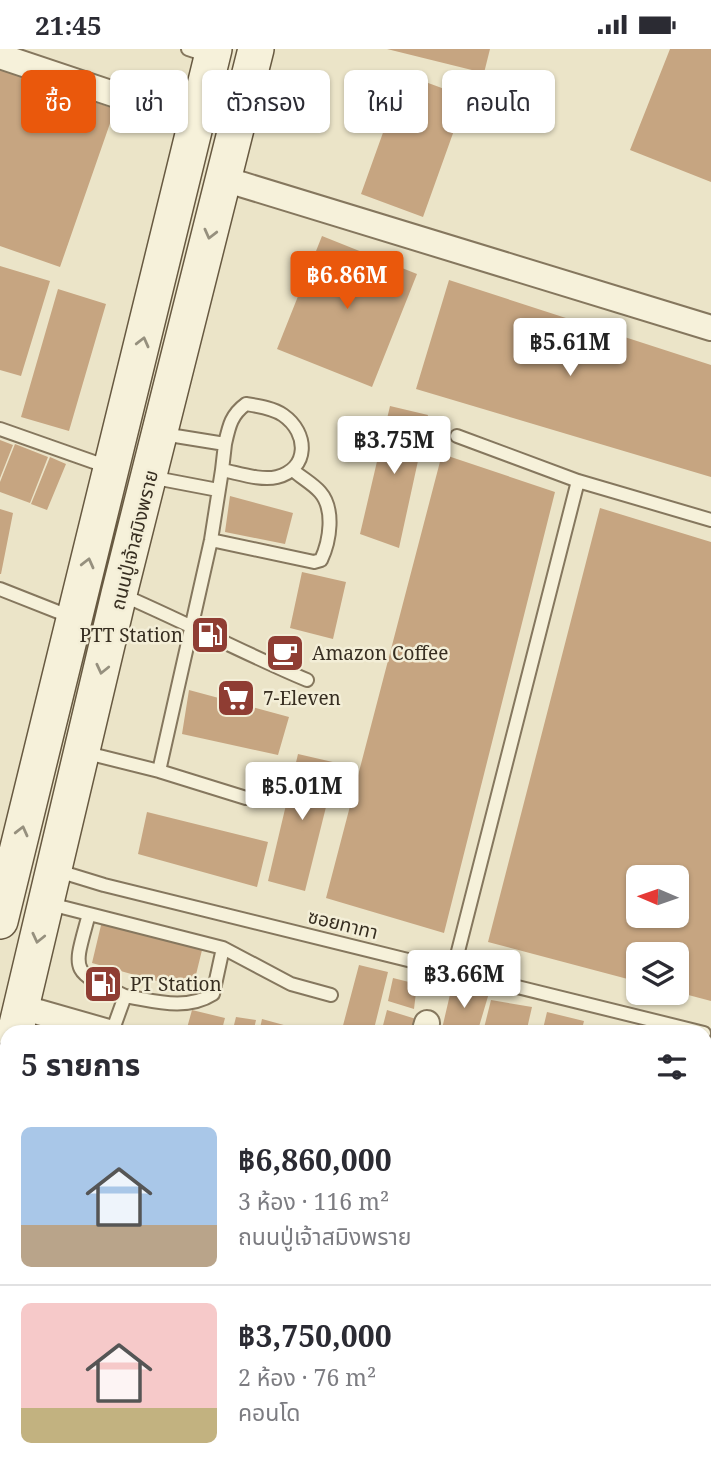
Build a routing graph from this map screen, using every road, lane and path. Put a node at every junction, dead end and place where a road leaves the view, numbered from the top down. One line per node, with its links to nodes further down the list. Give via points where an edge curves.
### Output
1 (256, 49): 5 (main road, ถนนปู่เจ้าสมิงพราย)
2 (205, 52): 4 (main road, ถนนปู่เจ้าสมิงพราย)
3 (0, 56): 4 (street)
4 (197, 122): 11 (main road, ถนนปู่เจ้าสมิงพราย, one-way to 4)
5 (224, 179): 6 (street); 8 (main road, ถนนปู่เจ้าสมิงพราย, one-way to 8)
6 (711, 328)
7 (0, 429): 11 (lane)
8 (160, 434): 10 (lane); 14 (main road, ถนนปู่เจ้าสมิงพราย)
9 (457, 436): 15 (lane)
10 (225, 444): 12 (lane); 13 (lane, via 237,411 246,404 265,408 284,416 303,440 303,456)
11 (111, 468): 14 (street); 21 (main road, ถนนปู่เจ้าสมิงพราย, one-way to 11)
12 (222, 470): 13 (lane, via 274,478); 16 (lane)
13 (294, 471): 18 (lane, via 321,493 330,515 321,560)
14 (149, 477): 16 (lane); 20 (main road, ถนนปู่เจ้าสมิงพราย)
15 (578, 481): 17 (lane); 33 (lane)
16 (218, 490): 18 (lane)
17 (711, 520)
18 (211, 540): 22 (lane)
19 (0, 589): 21 (lane)
20 (119, 594): 22 (lane); 24 (main road, ถนนปู่เจ้าสมิงพราย, one-way to 24)
21 (74, 619): 27 (main road, ถนนปู่เจ้าสมิงพราย, one-way to 21)
22 (190, 624): 23 (lane, via 246,655); 25 (lane)
23 (307, 680)
24 (83, 752): 25 (lane); 28 (main road, ถนนปู่เจ้าสมิงพราย)
25 (159, 771): 26 (lane)
26 (246, 798)
27 (6, 870): 31 (main road, ถนนปู่เจ้าสมิงพราย)
28 (54, 870): 29 (main road, ถนนปู่เจ้าสมิงพราย); 33 (lane, ซอยทาทา)
29 (46, 903): 30 (lane); 36 (main road, ถนนปู่เจ้าสมิงพราย, one-way to 36)
30 (89, 914): 32 (lane); 35 (lane, via 78,954 79,968 85,977)
31 (0, 921)
32 (223, 948): 34 (lane, via 291,984); 35 (lane, via 213,994 200,1003)
33 (453, 971): 39 (lane, ซอยทาทา)
34 (331, 995)
35 (125, 996): 38 (lane)
36 (12, 1014): 37 (street)
37 (73, 1025)
38 (115, 1025)
39 (672, 1025)

